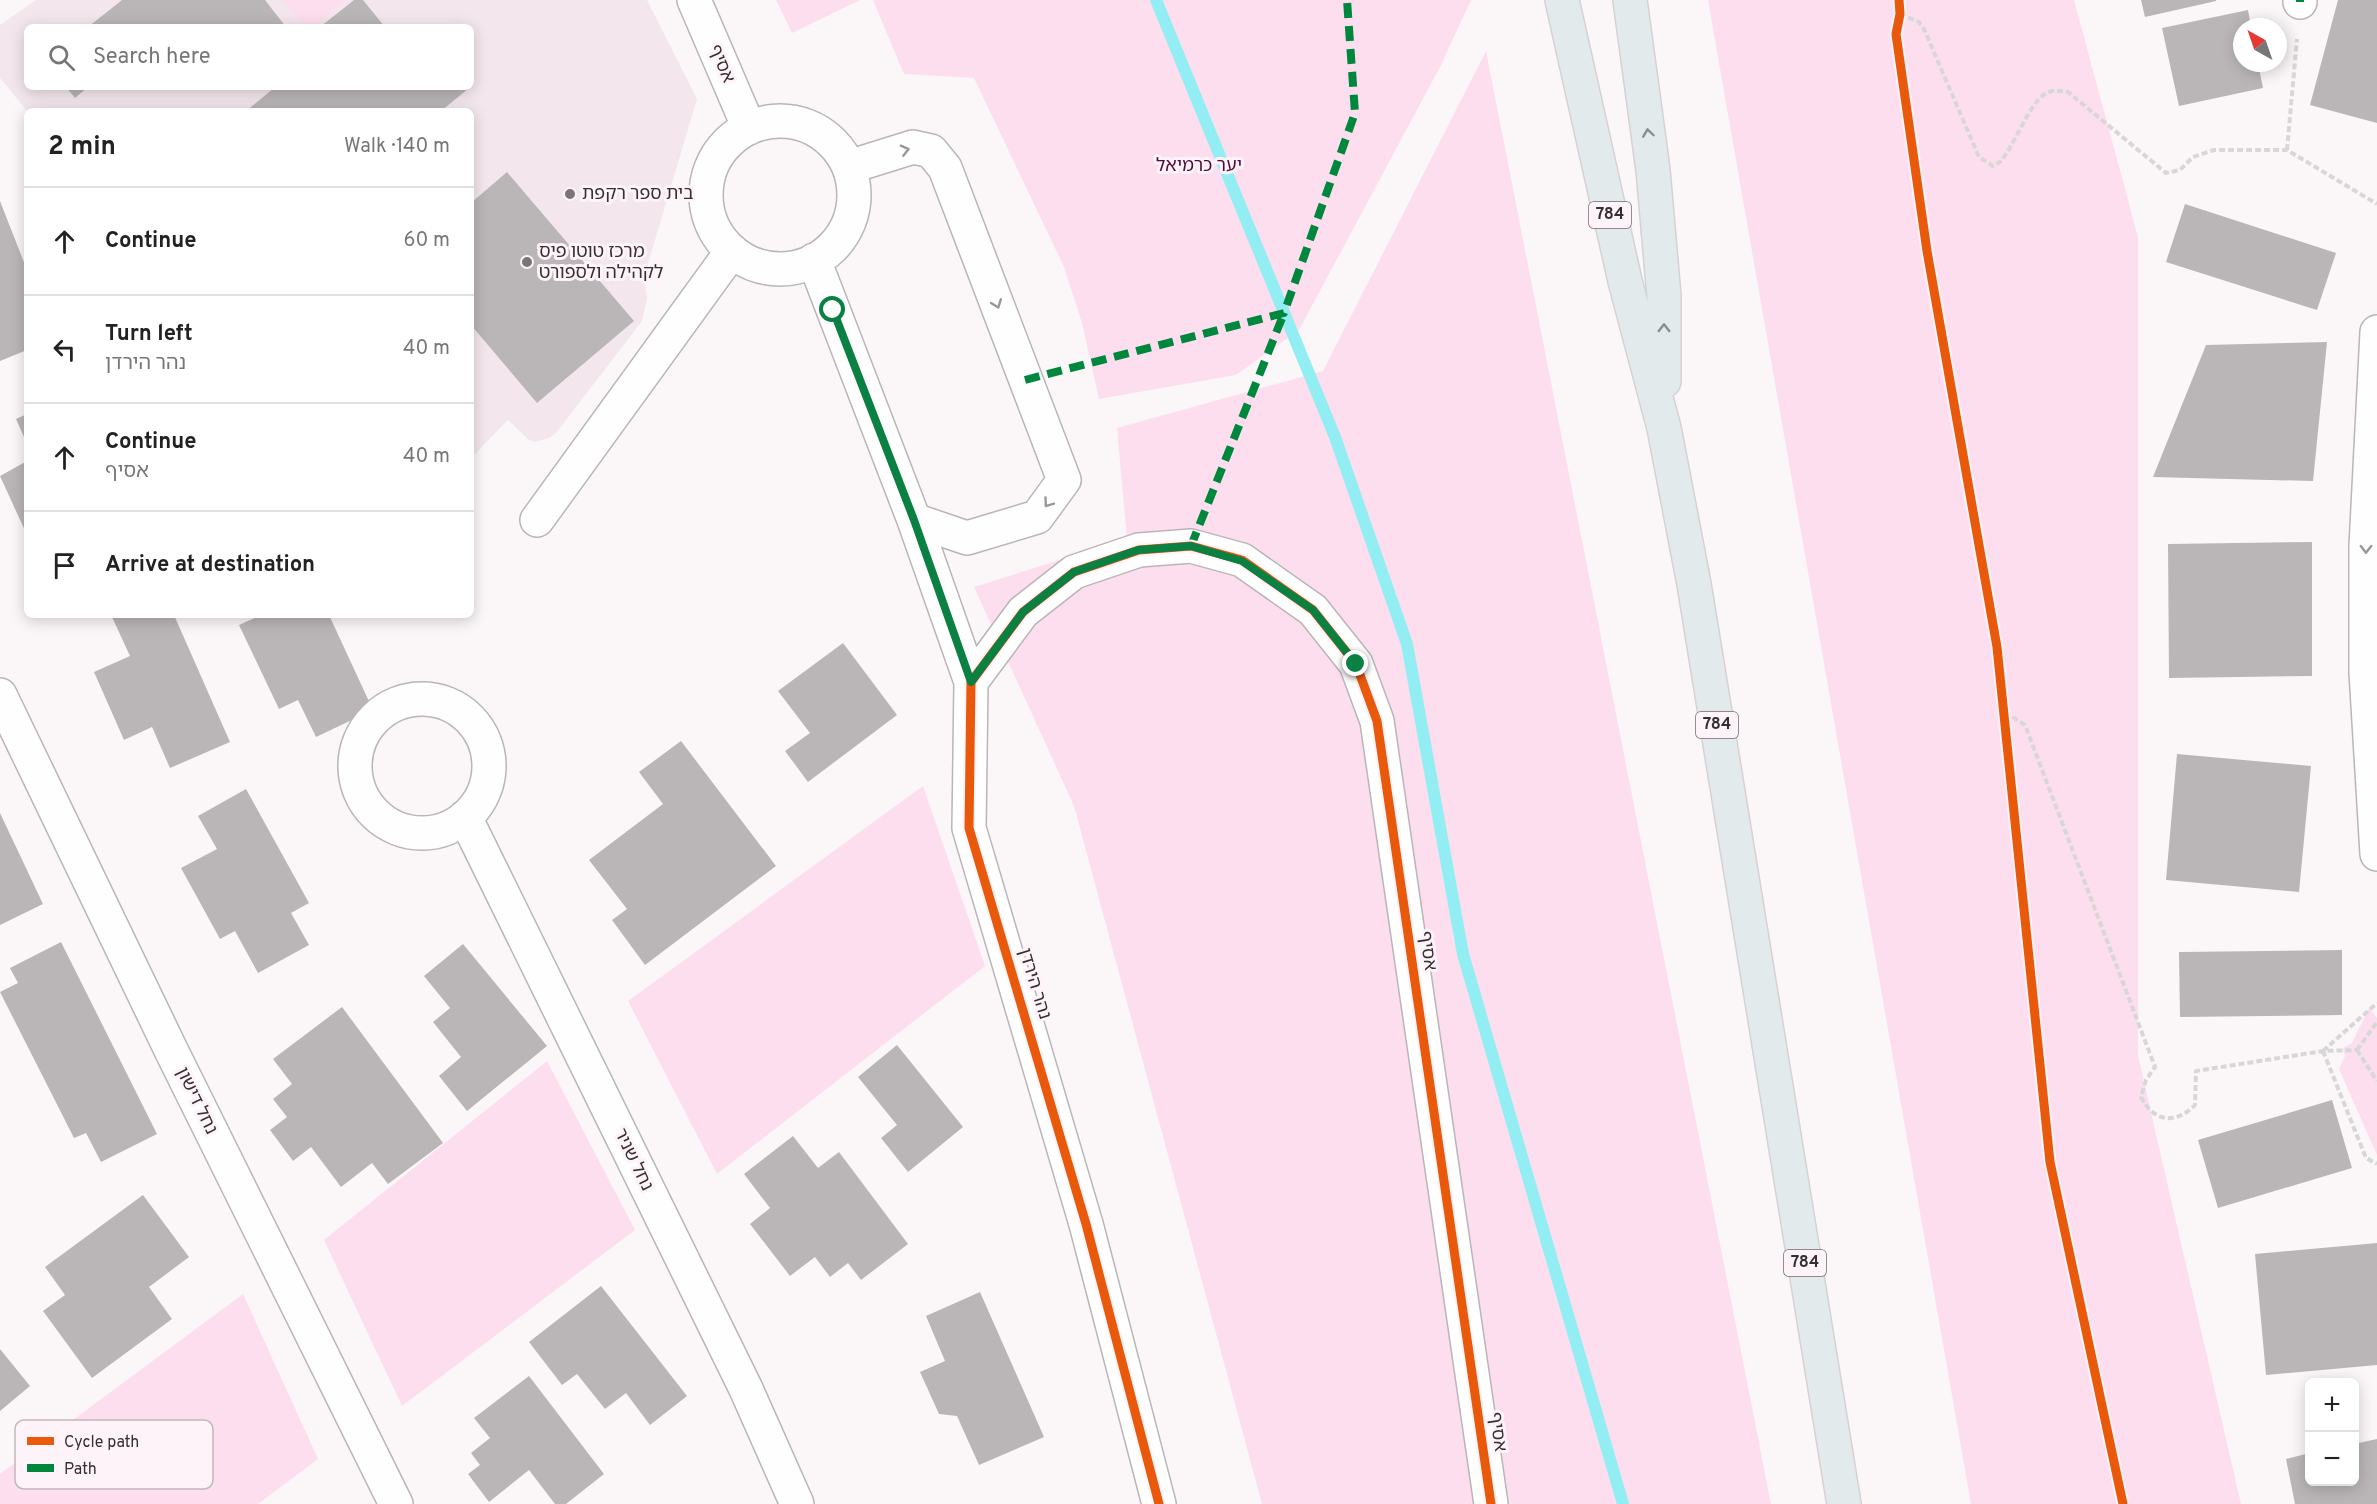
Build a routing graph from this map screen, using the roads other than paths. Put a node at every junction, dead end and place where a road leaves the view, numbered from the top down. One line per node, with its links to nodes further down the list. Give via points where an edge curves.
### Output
1 (694, 0): 4 (street, אסיף)
2 (1562, 0): 9 (main road, 784, via 1625,280)
3 (1630, 0): 9 (main road, one-way to 3, via 1663,285 1653,170)
4 (749, 128): 5 (street, via 772,121 796,122 818,131 837,147); 6 (street, via 730,141 707,180 706,203 712,225)
5 (849, 167): 7 (street, via 854,190 852,214 843,235 828,252); 11 (street, one-way to 11, via 913,147 931,151 945,168 1064,480 1037,517 968,538)
6 (732, 251): 7 (street, via 763,268 785,269); 10 (street)
7 (814, 260): 11 (street)
8 (2377, 332): 15 (street, one-way to 15, via 2366,546 2366,672)
9 (1664, 428): 20 (main road, 784, via 1694,584)
10 (537, 520)
11 (914, 520): 12 (street)
12 (971, 682): 18 (street, נהר הירדן, via 969,828 1086,1224); 19 (street, אסיף, via 1023,612 1074,572 1138,550 1191,546 1242,561 1313,610 1356,664 1377,721)
13 (0, 695): 16 (street, נחל דישון)
14 (465, 817): 14 (street, via 479,801 489,772 484,741 474,723 457,708 428,699 407,700 378,714 364,731 354,760 359,791 370,810 386,824 416,833 446,829); 17 (street, נחל שניר, via 736,1368)
15 (2377, 854)
16 (396, 1504)
17 (797, 1504)
18 (1159, 1504)
19 (1491, 1504)
20 (1844, 1504)

